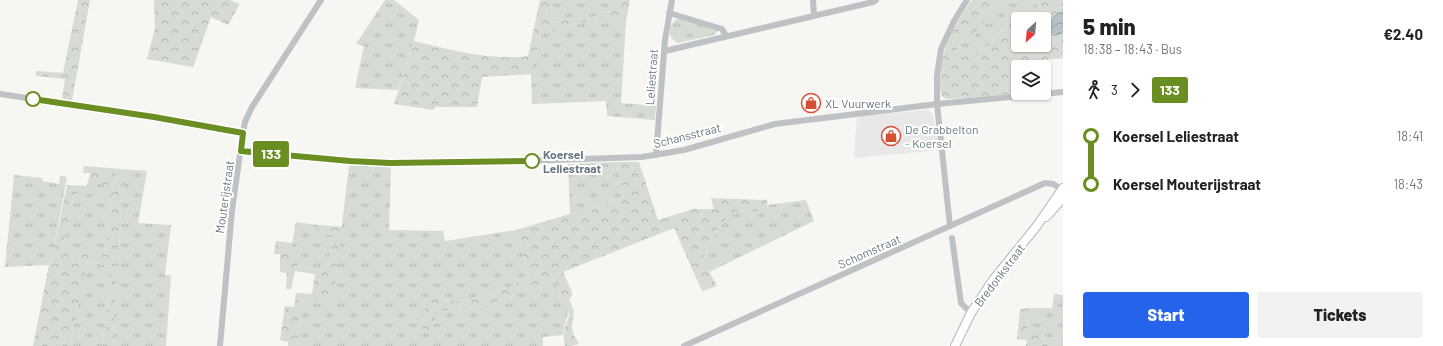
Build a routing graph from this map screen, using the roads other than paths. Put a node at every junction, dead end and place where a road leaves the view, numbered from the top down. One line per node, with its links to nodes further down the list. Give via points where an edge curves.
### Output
1 (321, 0): 13 (street, Mouterijstraat, via 252,107)
2 (672, 0): 6 (street, Leliestraat)
3 (813, 0): 7 (street)
4 (876, 0): 7 (street)
5 (967, 0): 12 (street, via 941,49 937,75)
6 (669, 13): 8 (street, via 722,28); 9 (street, Leliestraat)
7 (814, 15): 8 (street)
8 (726, 36): 9 (street)
9 (665, 51): 15 (street, Leliestraat)
10 (1063, 92): 12 (street, Schansstraat)
11 (0, 94): 13 (street)
12 (937, 104): 15 (street, Schansstraat, via 775,124 684,150); 19 (street)
13 (243, 133): 14 (street, Mouterijstraat)
14 (241, 151): 15 (street, Schansstraat, via 390,163 494,162); 23 (street, Mouterijstraat, via 231,218)
15 (656, 155)
16 (1063, 189): 19 (street, Schomstraat, via 1044,183); 20 (street, Bredonkstraat)
17 (1063, 198): 18 (street); 20 (street, Bredonkstraat)
18 (1063, 205)
19 (950, 226): 24 (street, Schomstraat)
20 (1036, 227): 22 (street, Bredonkstraat, via 992,280)
21 (952, 238): 22 (street, via 961,303)
22 (971, 313): 25 (street, Bredonkstraat)
23 (220, 346)
24 (684, 346)
25 (955, 346)

